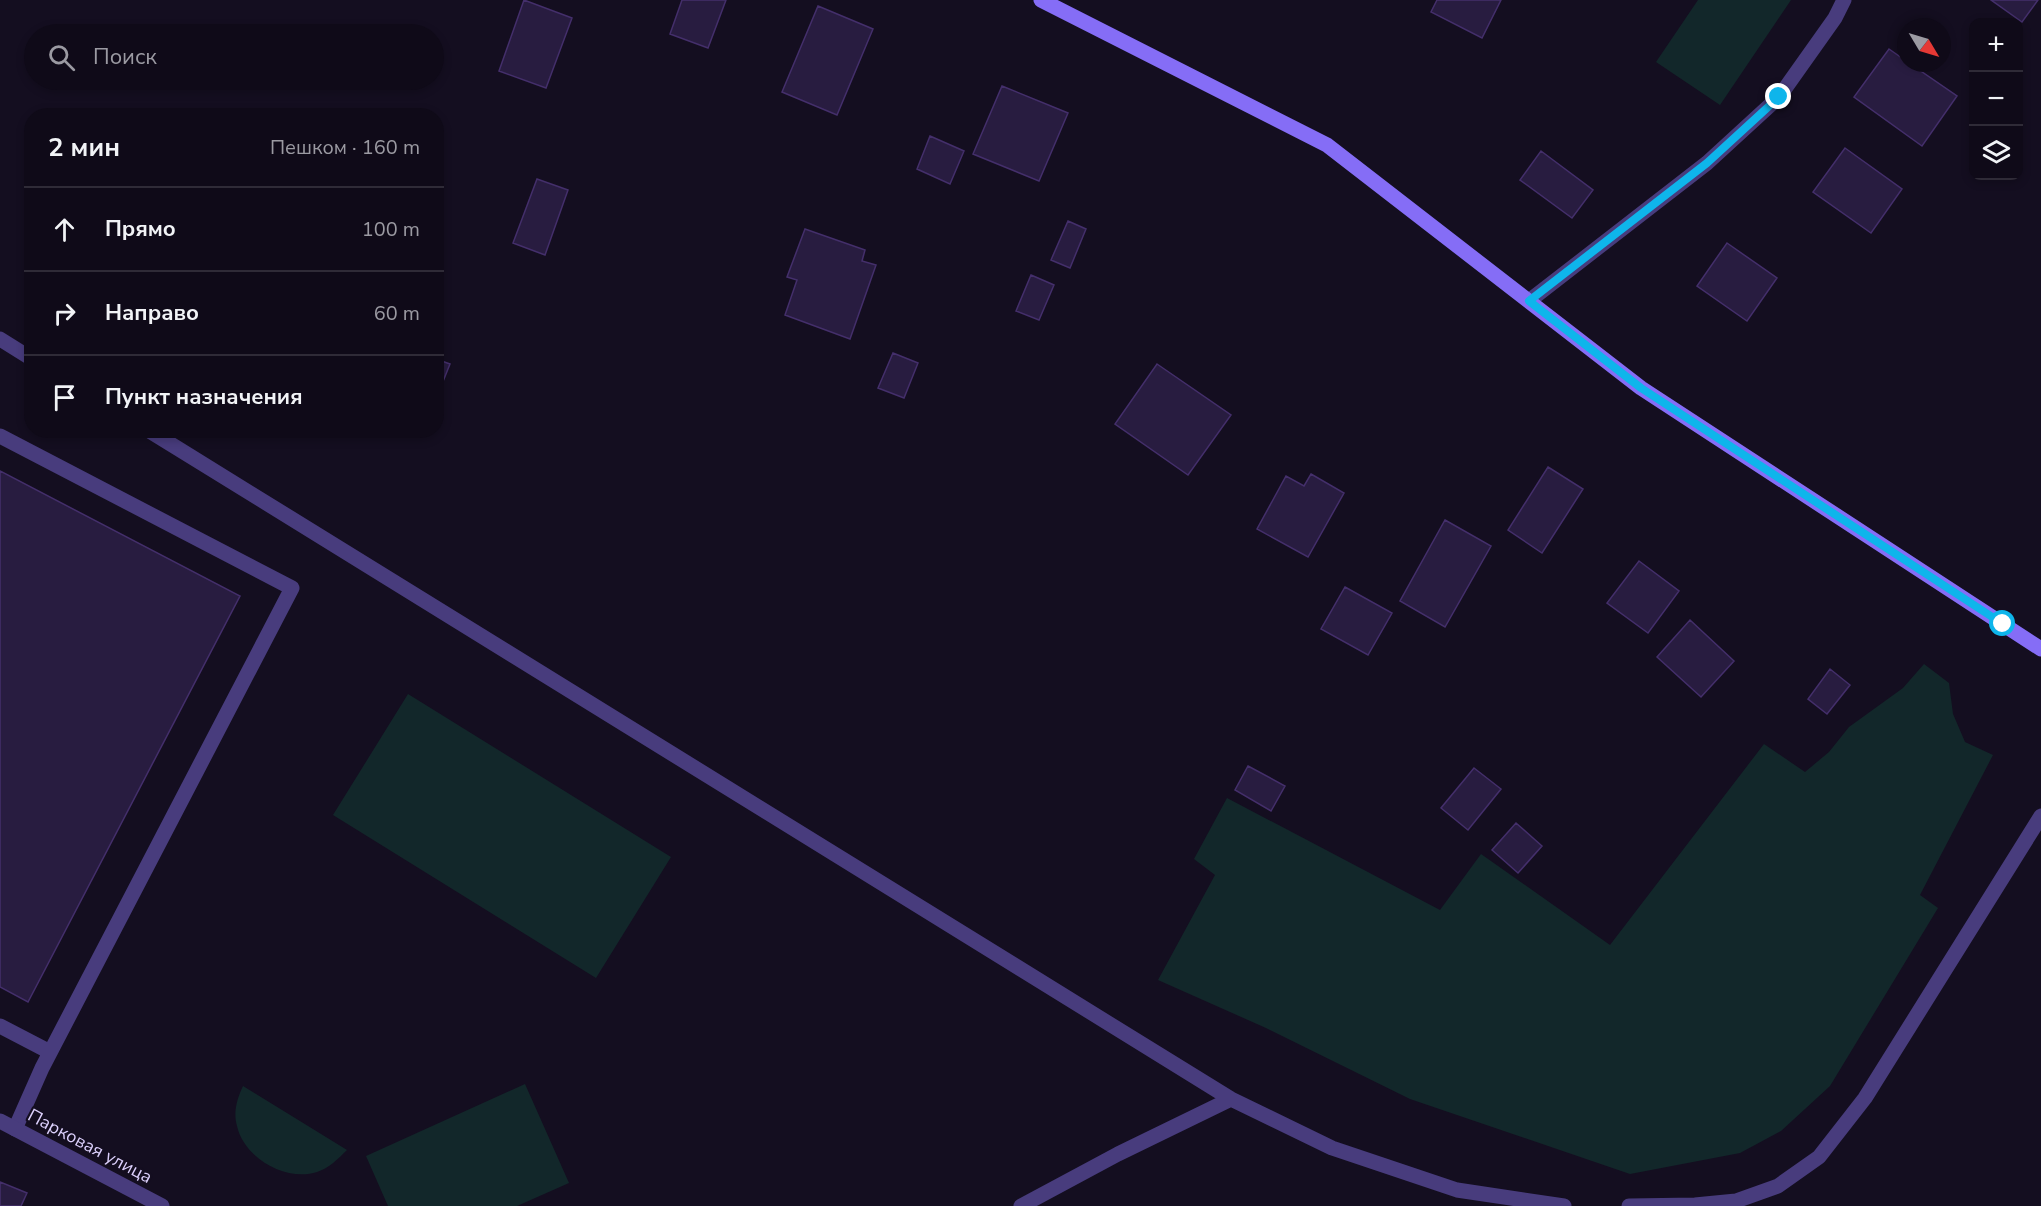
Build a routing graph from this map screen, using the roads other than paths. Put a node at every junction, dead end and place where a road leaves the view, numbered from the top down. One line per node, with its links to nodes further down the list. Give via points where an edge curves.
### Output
1 (1041, 0): 3 (street, via 1327,145)
2 (1844, 0): 3 (street, via 1779,97 1707,163)
3 (1529, 301): 8 (street, via 1641,388)
4 (0, 339): 5 (street)
5 (24, 354)
6 (0, 436): 11 (street, via 292,588)
7 (161, 438): 12 (street)
8 (2041, 649)
9 (2041, 816): 15 (street, via 1859,1107 1819,1157 1778,1186)
10 (0, 1026): 11 (street)
11 (50, 1052): 14 (street)
12 (1231, 1099): 17 (street); 18 (street, via 1332,1148 1457,1190)
13 (0, 1121): 14 (street, Парковая улица)
14 (15, 1129): 16 (street, Парковая улица)
15 (1736, 1204): 19 (street)
16 (162, 1206)
17 (1022, 1206)
18 (1564, 1206)
19 (1629, 1206)

